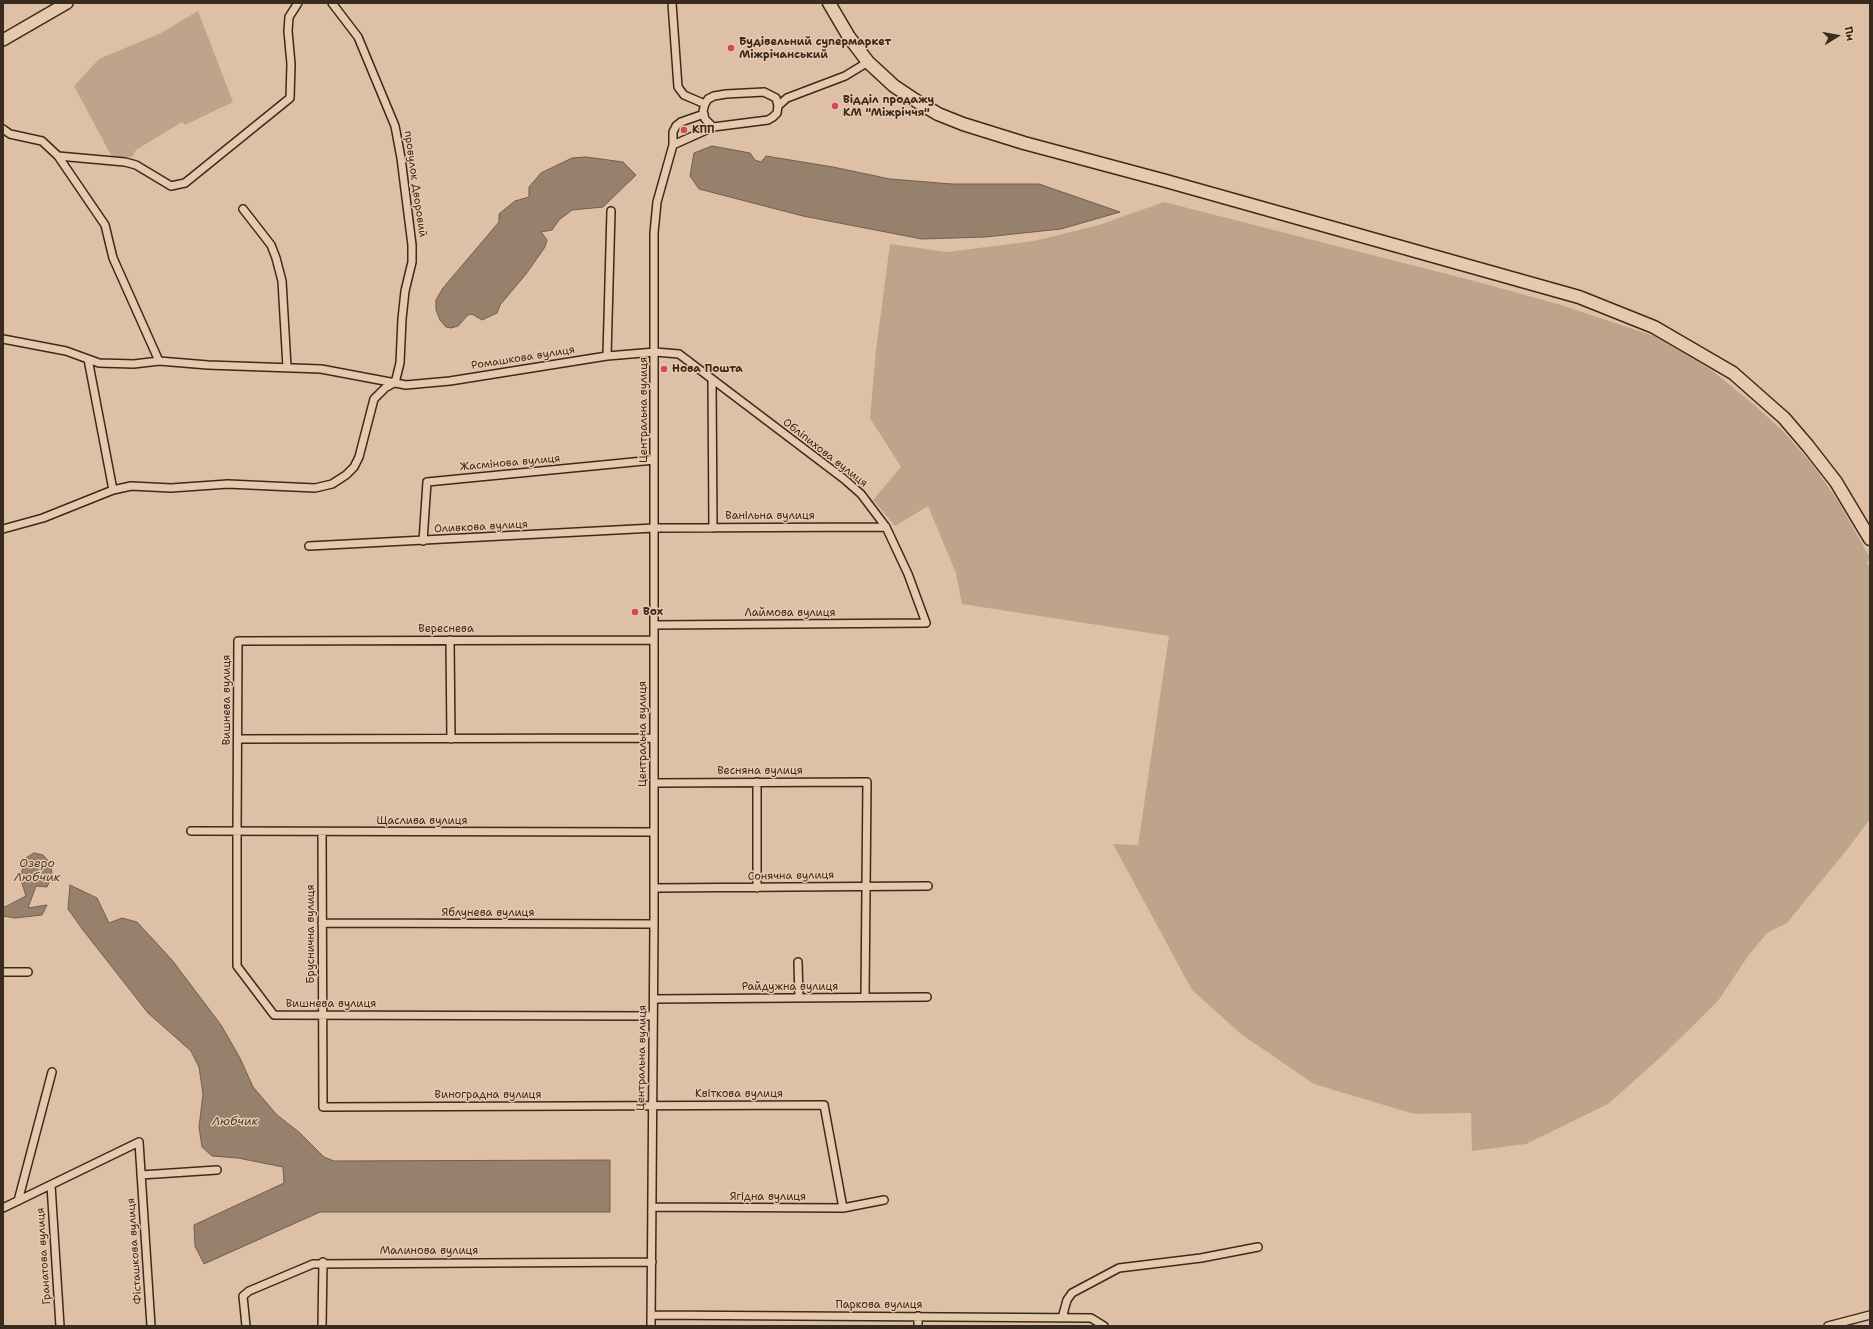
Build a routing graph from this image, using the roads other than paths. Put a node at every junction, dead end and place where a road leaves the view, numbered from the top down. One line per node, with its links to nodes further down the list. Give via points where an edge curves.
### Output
1 (67, 3): 6 (street)
2 (298, 3): 16 (street, via 289,17 290,98 185,183 171,186 136,165 125,162)
3 (332, 3): 26 (street, провулок Дворовий, via 358,37 395,126 401,158 412,262 405,292 400,363)
4 (672, 3): 10 (street, via 678,87 684,95)
5 (829, 3): 7 (main road, via 849,37)
6 (3, 40)
7 (868, 62): 9 (street, via 845,76); 33 (main road, via 894,86 918,102 963,124 1579,297 1654,327 1733,373 1784,418 1836,482)
8 (776, 98): 9 (street); 10 (street, via 764,92 726,94 714,96); 11 (street)
9 (787, 98): 11 (street)
10 (705, 104): 12 (street)
11 (778, 106): 13 (street, via 776,113 768,120)
12 (704, 114): 13 (street, via 705,119); 15 (street, Центральна вулиця, via 676,126 673,132)
13 (713, 127): 15 (street)
14 (3, 129): 16 (street, via 10,134 42,141)
15 (673, 145): 20 (street, Центральна вулиця, via 658,202 654,233)
16 (58, 156): 23 (street, via 105,225 113,258)
17 (243, 209): 24 (street, via 271,245 276,258 282,281)
18 (611, 211): 21 (street)
19 (3, 339): 22 (street, Ромашкова вулиця, via 66,351)
20 (655, 352): 21 (street, Ромашкова вулиця); 25 (street, Обліпихова вулиця, via 679,354); 27 (street, Центральна вулиця)
21 (607, 356): 26 (street, Ромашкова вулиця, via 450,381 406,385)
22 (88, 360): 23 (street, Ромашкова вулиця, via 114,364); 28 (street)
23 (160, 361): 24 (street, Ромашкова вулиця)
24 (287, 367): 26 (street, Ромашкова вулиця, via 321,369)
25 (712, 380): 29 (street, Обліпихова вулиця, via 844,479 861,494); 31 (street)
26 (395, 383): 28 (street, via 374,399 354,467 346,476 332,484 314,488 228,484 172,488 131,486)
27 (654, 460): 30 (street, Центральна вулиця); 34 (street, Жасмінова вулиця, via 427,482)
28 (113, 490): 32 (street, via 43,518)
29 (886, 527): 31 (street, Ванільна вулиця); 36 (street, Обліпихова вулиця, via 908,574)
30 (654, 528): 31 (street, Ванільна вулиця); 34 (street, Оливкова вулиця); 37 (street, Центральна вулиця)
31 (713, 528)
32 (3, 529)
33 (1870, 539)
34 (423, 541): 35 (street, Оливкова вулиця)
35 (309, 546)
36 (926, 623): 37 (street, Лаймова вулиця)
37 (654, 625): 39 (street, Центральна вулиця)
38 (450, 640): 39 (street, Вереснева); 40 (street, Вереснева); 41 (street)
39 (654, 640): 42 (street, Центральна вулиця)
40 (238, 641): 43 (street, Вишнева вулиця)
41 (451, 738): 42 (street); 43 (street)
42 (654, 738): 45 (street, Центральна вулиця)
43 (238, 739): 47 (street, Вишнева вулиця)
44 (756, 782): 45 (street, Весняна вулиця); 50 (street, Весняна вулиця, via 867,782); 53 (street)
45 (654, 783): 49 (street, Центральна вулиця)
46 (191, 831): 47 (street, Щаслива вулиця)
47 (237, 832): 48 (street, Щаслива вулиця); 63 (street, Вишнева вулиця, via 237,966 274,1015)
48 (322, 832): 49 (street, Щаслива вулиця); 54 (street, Бруснична вулиця)
49 (653, 832): 52 (street, Центральна вулиця)
50 (866, 886): 51 (street, Сонячна вулиця); 53 (street, Сонячна вулиця); 59 (street)
51 (928, 886)
52 (654, 888): 53 (street, Сонячна вулиця); 55 (street, Центральна вулиця)
53 (757, 888)
54 (322, 924): 55 (street, Яблунева вулиця); 63 (street, Бруснична вулиця)
55 (654, 924): 62 (street, Центральна вулиця)
56 (798, 962): 61 (street)
57 (3, 972): 58 (street)
58 (28, 972)
59 (866, 997): 60 (street, Райдужна вулиця); 61 (street, Райдужна вулиця)
60 (926, 997)
61 (799, 998): 62 (street, Райдужна вулиця)
62 (654, 999): 64 (street, Центральна вулиця)
63 (322, 1015): 64 (street, Вишнева вулиця); 67 (street, Бруснична вулиця)
64 (653, 1016): 66 (street, Центральна вулиця)
65 (52, 1072): 72 (street)
66 (653, 1105): 67 (street, Виноградна вулиця); 73 (street, Центральна вулиця); 75 (street, Квіткова вулиця, via 824,1105)
67 (323, 1107)
68 (217, 1170): 69 (street)
69 (142, 1175): 70 (street, Фісташкова вулиця, via 139,1142); 84 (street, Фісташкова вулиця)
70 (51, 1185): 72 (street); 83 (street, Гранатова вулиця)
71 (884, 1200): 75 (street, Ягідна вулиця)
72 (18, 1201): 74 (street)
73 (652, 1207): 75 (street, Ягідна вулиця); 78 (street, Центральна вулиця)
74 (3, 1208)
75 (843, 1208)
76 (1258, 1247): 82 (street, via 1201,1258 1119,1268 1072,1293 1067,1300)
77 (323, 1262): 78 (street, Малинова вулиця); 85 (street, Малинова вулиця, via 312,1264 249,1291 243,1296); 86 (street)
78 (652, 1262): 79 (street, Центральна вулиця)
79 (652, 1315): 81 (street, Паркова вулиця); 87 (street, Центральна вулиця)
80 (1870, 1315): 90 (street)
81 (918, 1316): 82 (street, Паркова вулиця); 88 (street)
82 (1062, 1318): 89 (street, Паркова вулиця, via 1091,1318)
83 (60, 1326)
84 (151, 1326)
85 (246, 1326)
86 (322, 1326)
87 (651, 1326)
88 (918, 1326)
89 (1104, 1326)
90 (1828, 1326)

